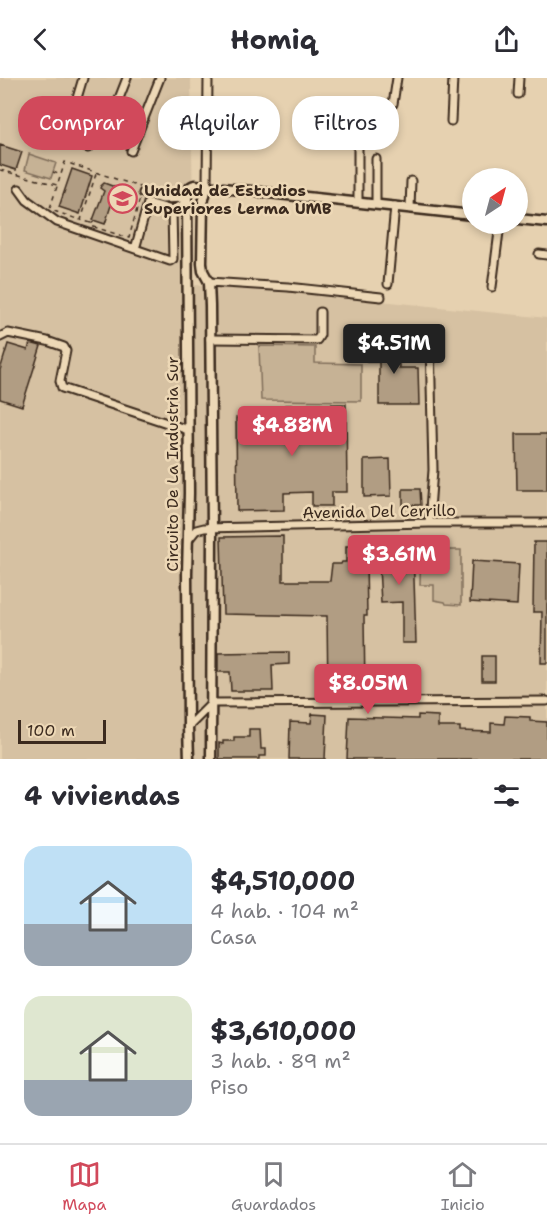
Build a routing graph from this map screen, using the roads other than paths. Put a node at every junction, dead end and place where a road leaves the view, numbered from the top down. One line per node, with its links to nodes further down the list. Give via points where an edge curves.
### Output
1 (83, 78): 9 (street)
2 (127, 78): 10 (street)
3 (160, 78): 14 (street)
4 (208, 78): 17 (street)
5 (397, 78): 11 (street)
6 (453, 78): 12 (street)
7 (519, 78): 8 (street)
8 (518, 94)
9 (78, 96)
10 (120, 96)
11 (394, 96)
12 (451, 121)
13 (358, 150): 21 (street)
14 (130, 151)
15 (376, 159): 22 (street)
16 (411, 181): 24 (street)
17 (207, 187): 20 (main road, via 190,187); 21 (main road); 31 (main road, via 202,263)
18 (19, 189): 30 (street, via 27,200 57,222)
19 (142, 192): 20 (street)
20 (187, 201): 25 (street); 39 (main road, Circuito De La Industria Sur)
21 (358, 202): 22 (main road)
22 (376, 204): 23 (main road)
23 (395, 206): 24 (main road); 32 (street)
24 (410, 208): 26 (main road)
25 (172, 210): 30 (street, via 147,204); 30 (street, via 172,261)
26 (462, 214)
27 (528, 220): 28 (main road)
28 (547, 222)
29 (499, 234): 33 (street)
30 (135, 249)
31 (209, 282): 34 (street); 37 (main road)
32 (388, 284)
33 (492, 287)
34 (381, 297)
35 (320, 312): 37 (street, via 317,340)
36 (0, 337): 39 (street, via 8,333 64,347 62,388)
37 (210, 339): 42 (main road)
38 (430, 341): 40 (street, via 433,470)
39 (188, 430): 43 (main road, Circuito De La Industria Sur)
40 (429, 523): 41 (street, Avenida Del Cerrillo); 42 (street, Avenida Del Cerrillo)
41 (547, 523)
42 (212, 528): 43 (street, via 196,530); 45 (main road)
43 (188, 540): 46 (main road, Circuito De La Industria Sur)
44 (547, 701): 45 (street)
45 (212, 703): 46 (street); 48 (main road)
46 (188, 727): 47 (main road, Circuito De La Industria Sur)
47 (189, 759)
48 (211, 759)

